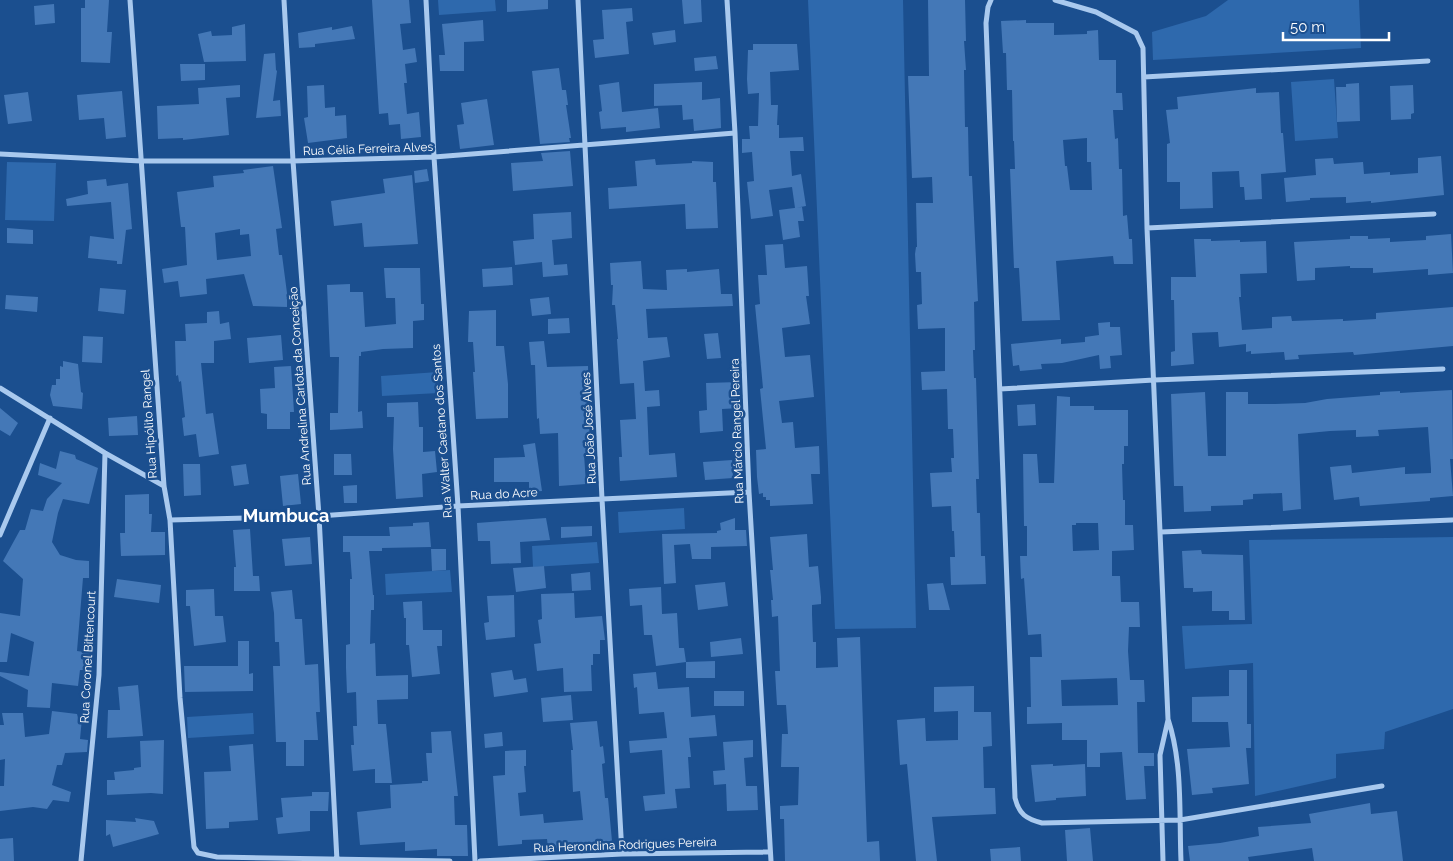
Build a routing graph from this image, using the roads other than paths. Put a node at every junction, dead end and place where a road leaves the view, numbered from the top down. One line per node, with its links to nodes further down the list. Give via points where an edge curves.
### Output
1 (130, 0): 15 (street, Rua Hipólito Rangel)
2 (284, 0): 14 (street, Rua Andrelina Carlota da Conceição)
3 (426, 0): 13 (street, Rua Walter Caetano dos Santos)
4 (578, 0): 11 (street, Rua João José Alves)
5 (727, 0): 10 (street, Rua Márcio Rangel Pereira)
6 (991, 0): 21 (street, via 986,23)
7 (1055, 0): 9 (street, via 1096,12 1136,32 1143,48)
8 (1428, 61): 9 (street)
9 (1144, 77): 17 (street)
10 (735, 133): 11 (street, Rua Célia Ferreira Alves); 25 (street, Rua Márcio Rangel Pereira)
11 (585, 145): 13 (street, Rua Célia Ferreira Alves); 26 (street, Rua João José Alves)
12 (0, 154): 15 (street, Rua Célia Ferreira Alves)
13 (434, 157): 14 (street, Rua Célia Ferreira Alves); 27 (street, Rua Walter Caetano dos Santos)
14 (292, 160): 15 (street, Rua Célia Ferreira Alves); 28 (street, Rua Andrelina Carlota da Conceição)
15 (141, 161): 24 (street, Rua Hipólito Rangel)
16 (1434, 214): 17 (street)
17 (1147, 228): 19 (street)
18 (1443, 369): 19 (street)
19 (1154, 380): 21 (street); 31 (street)
20 (0, 388): 22 (street)
21 (1000, 389): 35 (street, via 1015,798 1018,808 1031,821 1042,823)
22 (50, 418): 23 (street); 32 (street)
23 (105, 453): 24 (street); 40 (street, Rua Coronel Bittencourt, via 99,675)
24 (164, 486): 29 (street, Rua Hipólito Rangel)
25 (749, 492): 26 (street, Rua do Acre); 37 (street, Rua Márcio Rangel Pereira)
26 (602, 499): 27 (street, Rua do Acre); 38 (street, Rua João José Alves)
27 (458, 506): 28 (street, Rua do Acre); 42 (street, Rua Walter Caetano dos Santos)
28 (319, 516): 29 (street, Rua do Acre); 39 (street, Rua Andrelina Carlota da Conceição)
29 (170, 520): 39 (street, Rua Hipólito Rangel, via 180,698 194,847 198,853 217,857)
30 (1452, 520): 31 (street)
31 (1161, 532): 33 (street)
32 (0, 535)
33 (1168, 720): 35 (street, via 1160,754); 36 (street, via 1177,757)
34 (1382, 786): 36 (street)
35 (1162, 820): 36 (street); 45 (street)
36 (1180, 820): 46 (street)
37 (770, 852): 38 (street, Rua Herondina Rodrigues Pereira); 44 (street, Rua Márcio Rangel Pereira)
38 (622, 854): 43 (street, Rua Herondina Rodrigues Pereira)
39 (337, 860): 41 (street)
40 (81, 861)
41 (450, 861)
42 (475, 861)
43 (480, 861)
44 (771, 861)
45 (1163, 861)
46 (1181, 861)

